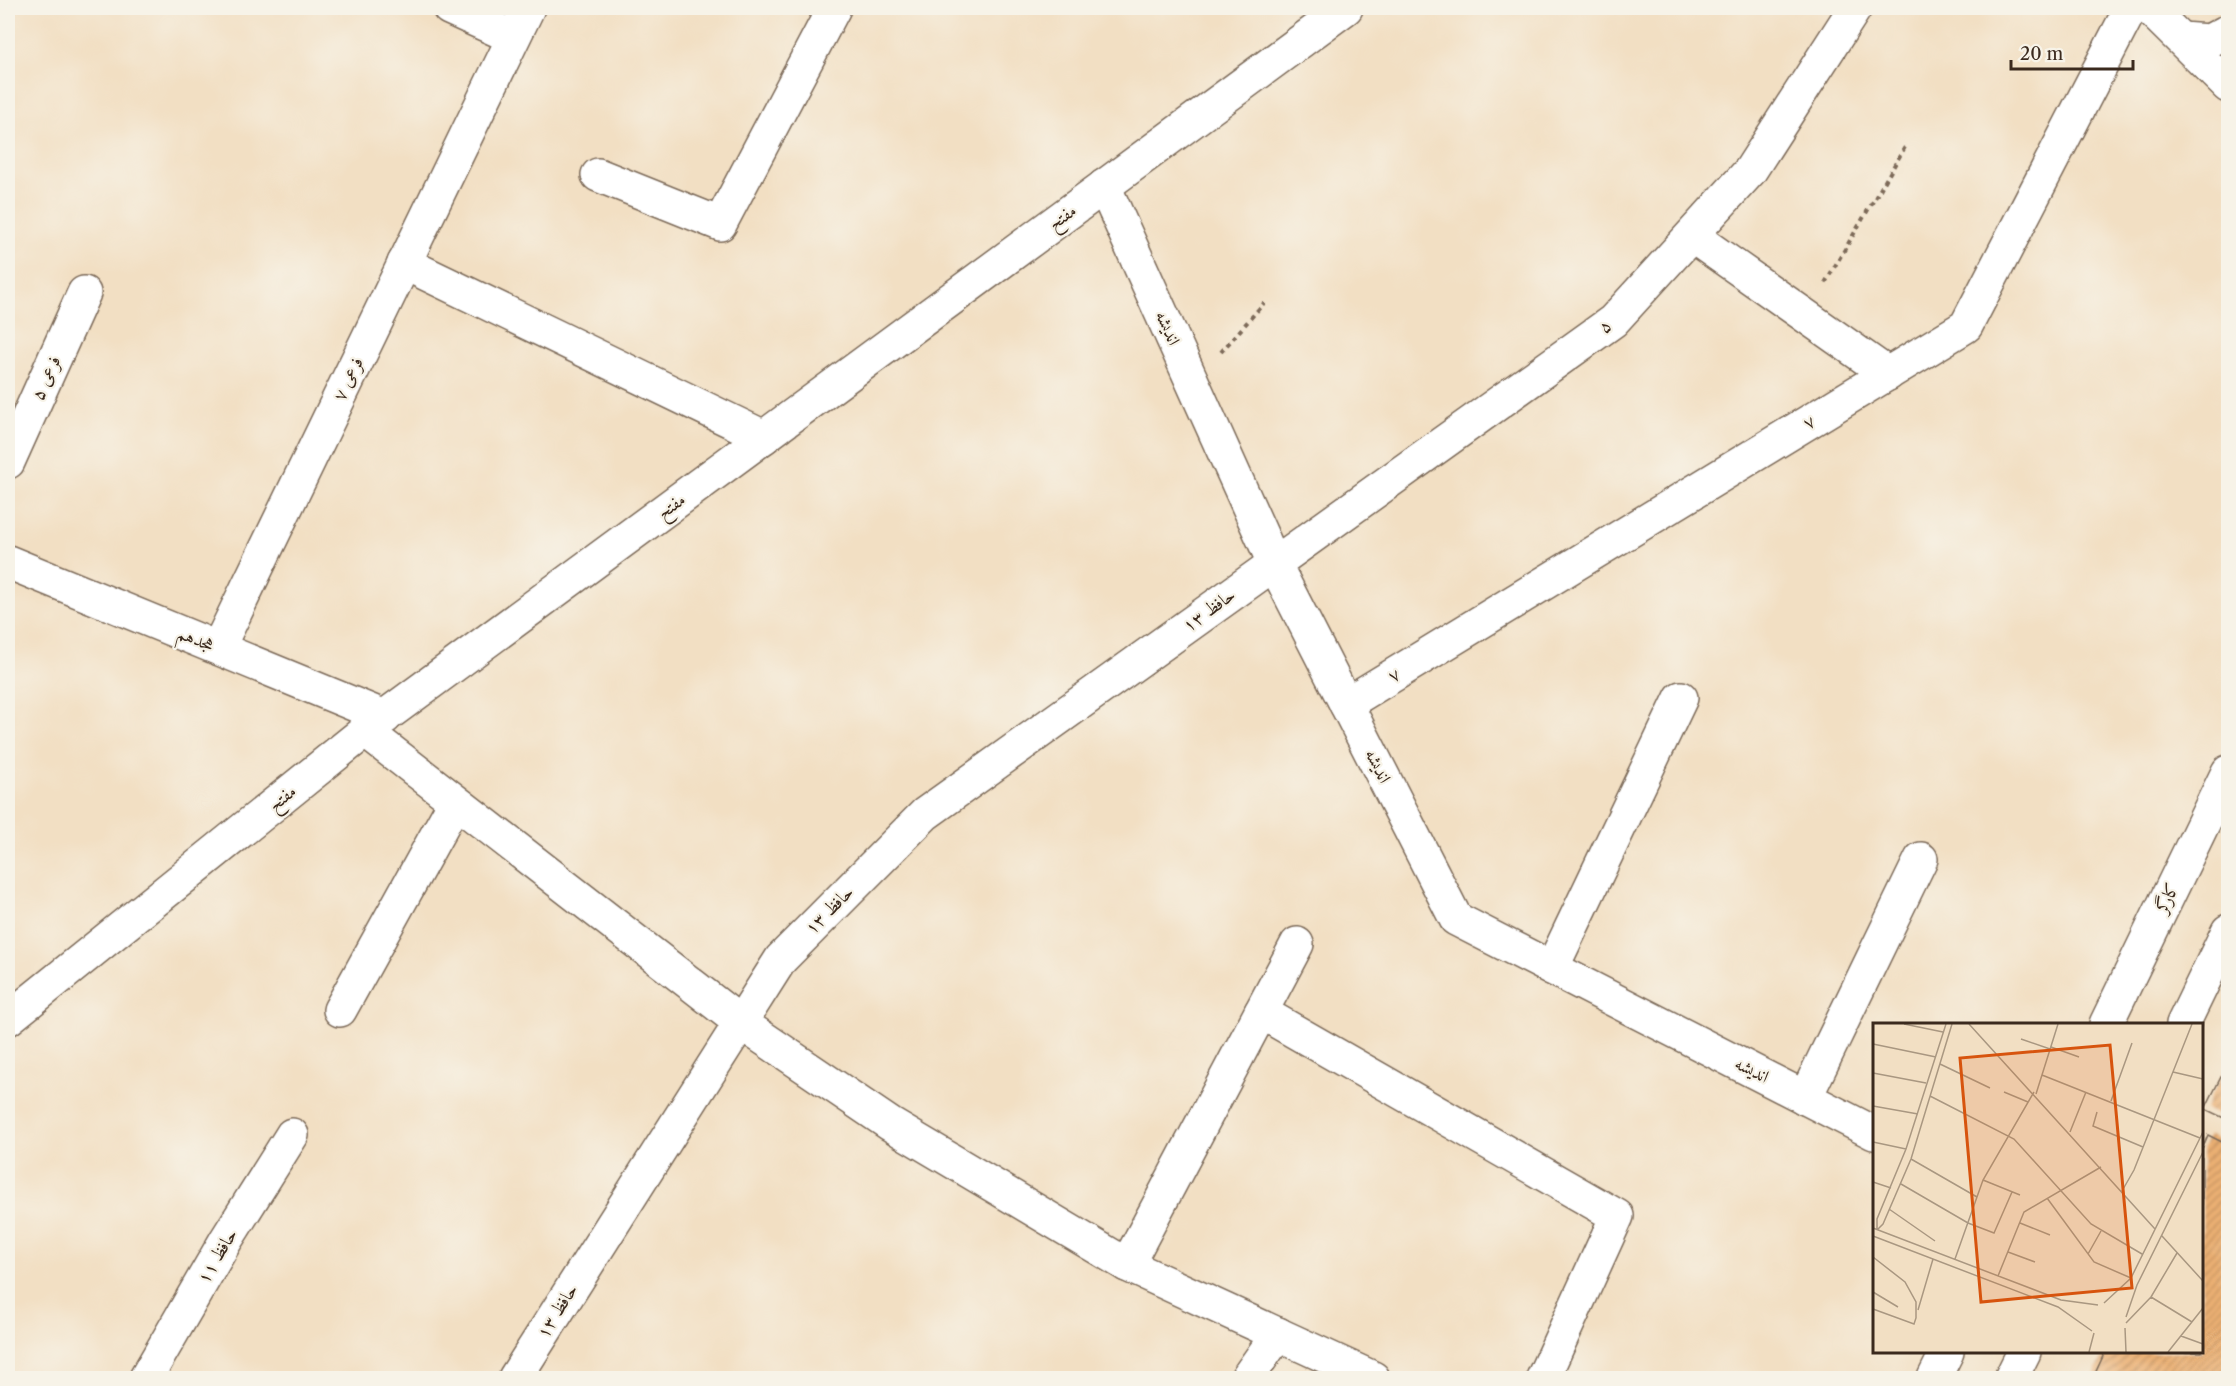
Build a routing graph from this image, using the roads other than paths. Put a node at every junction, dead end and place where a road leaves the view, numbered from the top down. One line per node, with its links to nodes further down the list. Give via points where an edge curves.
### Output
1 (449, 8): 9 (street)
2 (528, 8): 9 (street, فرعی ۷)
3 (834, 8): 12 (street, via 720,224)
4 (1343, 8): 13 (street, مفتح)
5 (1855, 8): 14 (street, ۵, via 1750,171)
6 (2131, 8): 17 (street, ۷, via 1966,326)
7 (2149, 8): 10 (street)
8 (2229, 31): 10 (street, via 2209,41)
9 (513, 37): 15 (street, فرعی ۷)
10 (2181, 39): 11 (street)
11 (2229, 86)
12 (598, 175)
13 (1104, 186): 18 (street, مفتح); 21 (street, اندیشه)
14 (1692, 236): 17 (street); 21 (street, ۵, via 1613,321)
15 (404, 263): 18 (street); 22 (street, فرعی ۷)
16 (84, 293): 19 (street, فرعی ۵)
17 (1888, 374): 24 (street, ۷)
18 (764, 437): 25 (street, مفتح)
19 (8, 462)
20 (8, 562): 22 (street, هجدهم)
21 (1274, 563): 24 (street, اندیشه); 35 (street, حافظ ۱۳, via 925,814 782,959)
22 (218, 648): 25 (street, هجدهم)
23 (1681, 698): 31 (street)
24 (1346, 704): 31 (street, اندیشه, via 1456,919)
25 (375, 724): 27 (street, هجدهم); 34 (street, مفتح)
26 (2229, 772): 36 (street, کارگر)
27 (455, 802): 32 (street); 35 (street, هجدهم)
28 (1921, 859): 38 (street)
29 (2229, 931): 37 (street)
30 (1297, 944): 33 (street)
31 (1552, 968): 38 (street, اندیشه)
32 (340, 1010)
33 (1262, 1012): 41 (street); 49 (street, via 1617,1216)
34 (8, 1019)
35 (741, 1023): 41 (street, هجدهم, via 890,1124); 46 (street, حافظ ۱۳)
36 (2106, 1023)
37 (2183, 1023)
38 (1805, 1098): 39 (street, اندیشه)
39 (1873, 1132)
40 (292, 1135): 45 (street, حافظ ۱۱)
41 (1127, 1265): 42 (street, هجدهم)
42 (1278, 1334): 47 (street); 48 (street, هجدهم)
43 (1946, 1353): 50 (street)
44 (2024, 1353): 51 (street)
45 (146, 1378)
46 (515, 1378)
47 (1248, 1378)
48 (1373, 1378)
49 (1543, 1378)
50 (1934, 1378)
51 (2011, 1378)

